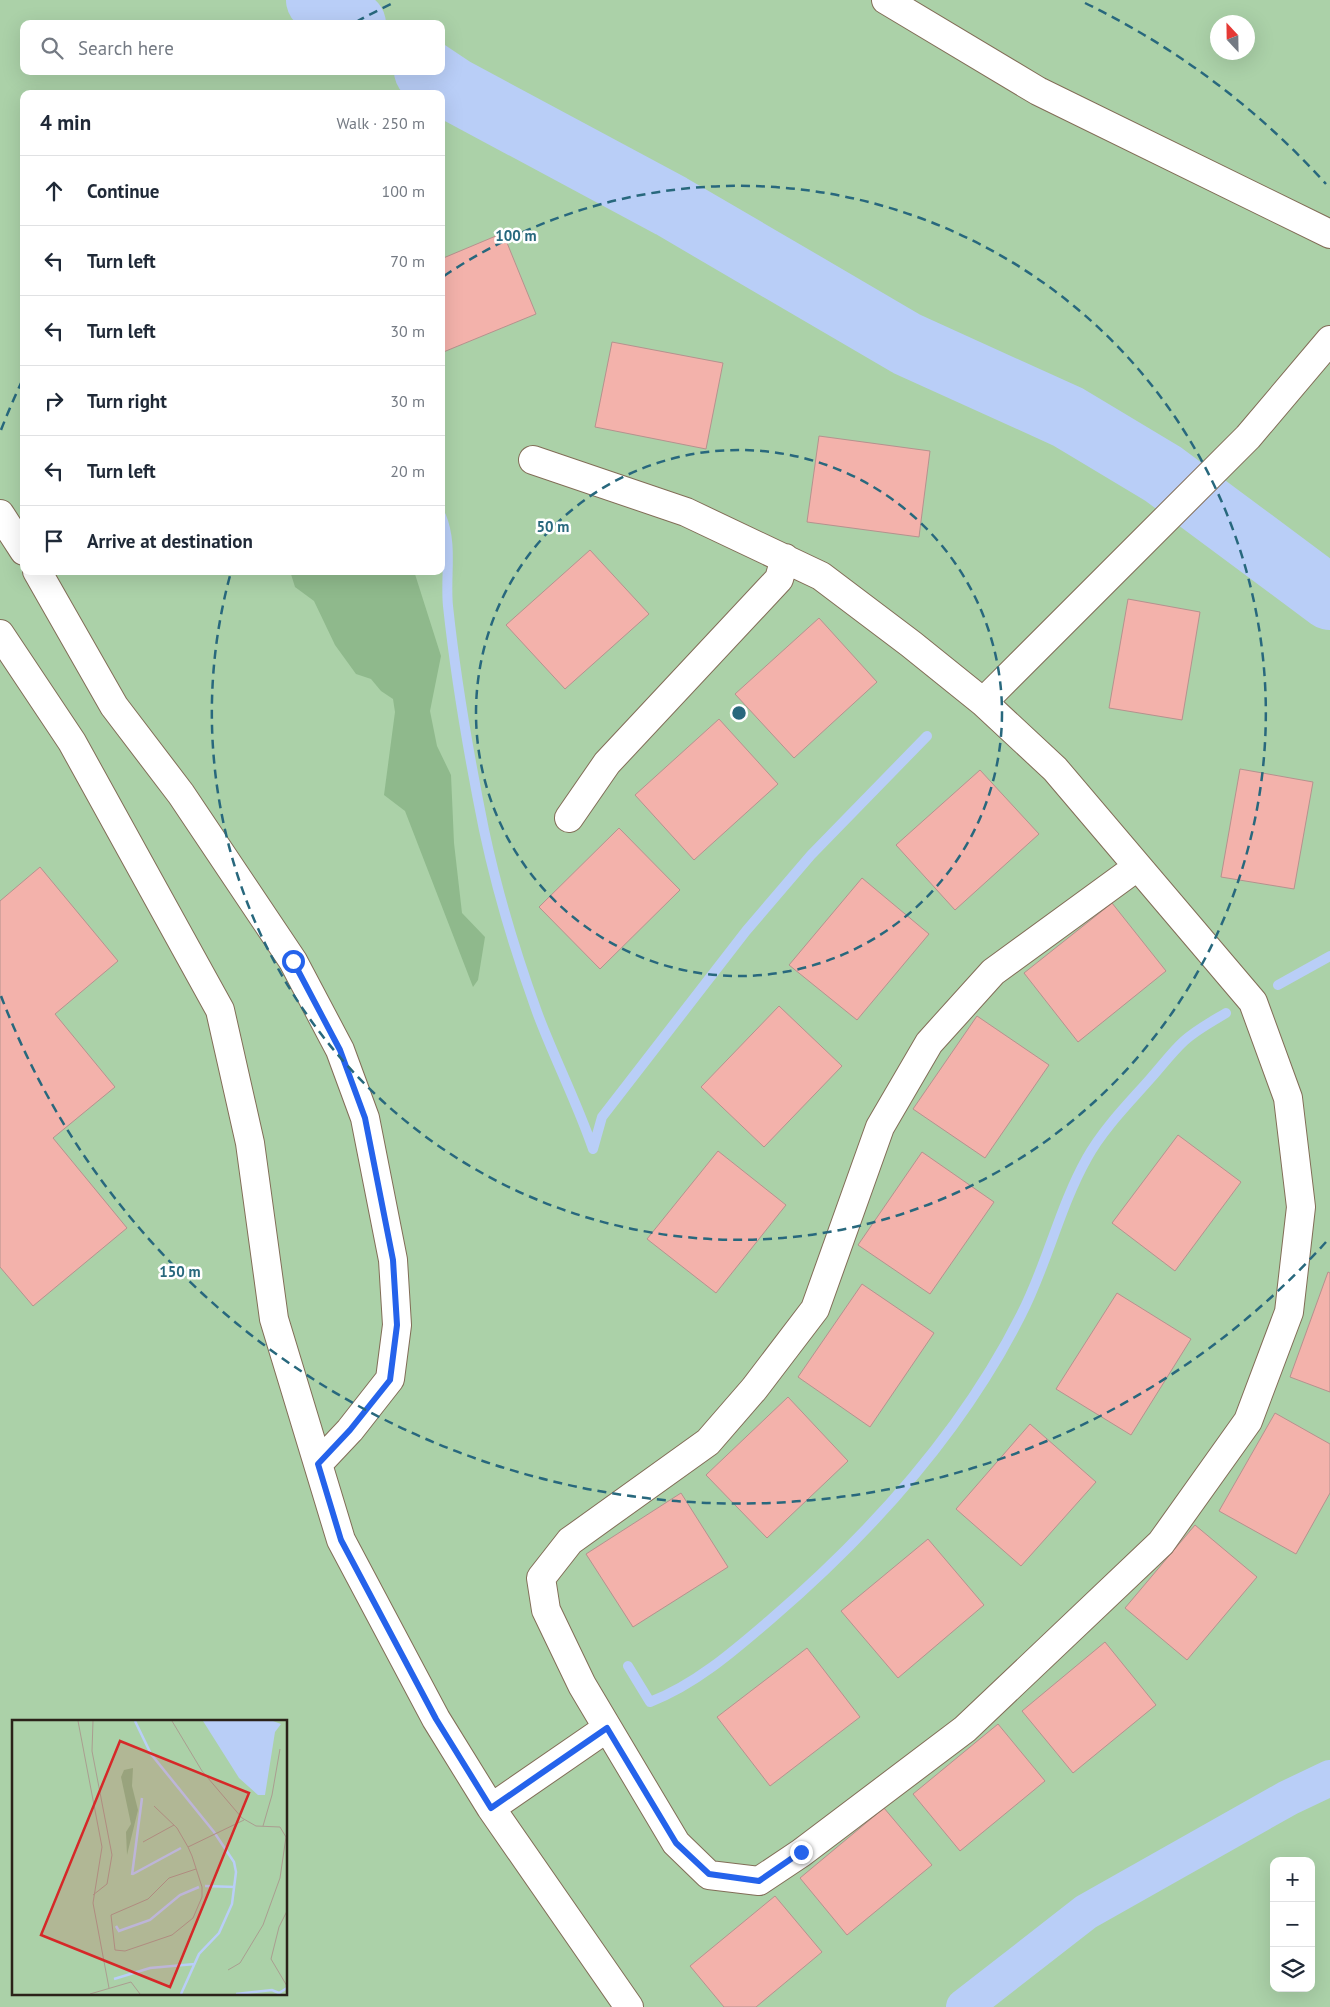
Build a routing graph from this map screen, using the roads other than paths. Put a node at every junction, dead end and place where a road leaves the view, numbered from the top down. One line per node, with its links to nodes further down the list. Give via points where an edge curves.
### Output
1 (886, 0): 2 (street, via 1038,92)
2 (1330, 234)
3 (1330, 340): 10 (street, via 1248,437)
4 (533, 460): 7 (street, via 686,512)
5 (0, 514): 6 (street)
6 (20, 545)
7 (785, 558): 10 (street, via 821,576); 11 (street, via 779,579 607,763)
8 (39, 575): 13 (street, via 114,706 181,794 293,961 340,1050 365,1118 393,1260 397,1325 390,1380)
9 (0, 634): 13 (street, via 72,742 220,1010 250,1143 274,1319)
10 (983, 702): 12 (street, via 1055,769)
11 (569, 818)
12 (1137, 867): 14 (street, via 993,972 929,1043 880,1127 815,1309 754,1389 708,1442 570,1541 541,1578 546,1610); 14 (street, via 1253,1002 1288,1098 1301,1207 1289,1312 1248,1420 1161,1543 964,1729 759,1881 709,1874 676,1843)
13 (318, 1464): 15 (street, via 341,1540 436,1719)
14 (607, 1728): 15 (street)
15 (491, 1808): 16 (street)
16 (630, 2007)

